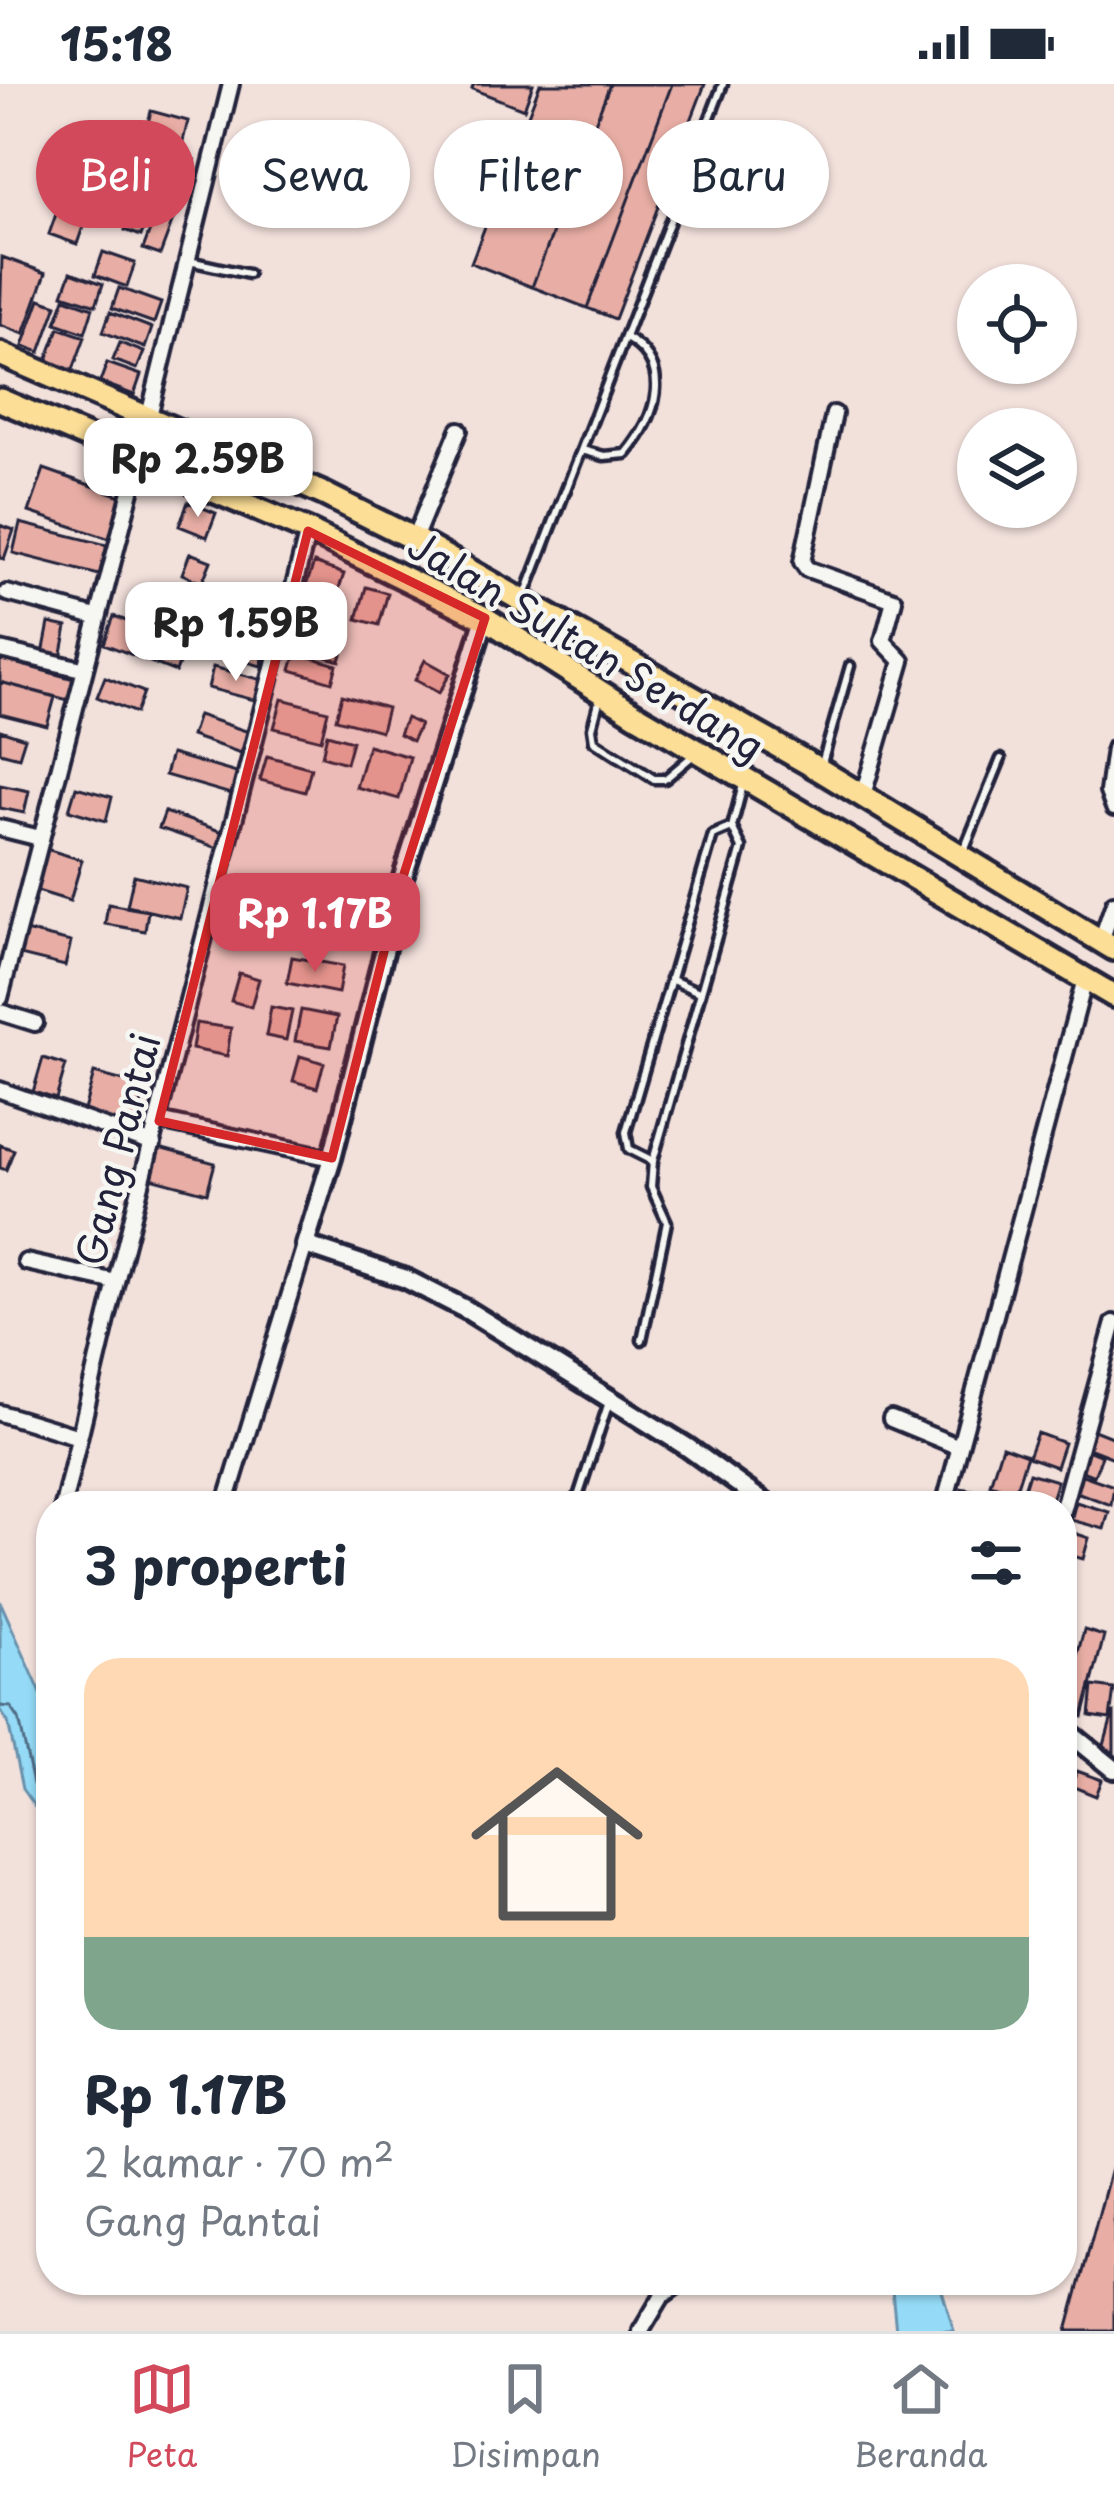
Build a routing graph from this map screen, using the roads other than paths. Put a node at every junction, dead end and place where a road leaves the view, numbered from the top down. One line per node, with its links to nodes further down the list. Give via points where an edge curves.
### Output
1 (231, 84): 3 (street)
2 (723, 84): 5 (lane)
3 (186, 260): 4 (lane); 9 (street)
4 (248, 274)
5 (625, 338): 11 (lane); 11 (lane, via 652,359 656,393 626,454)
6 (0, 354): 9 (highway, Jalan Sultan Serdang)
7 (0, 400): 12 (highway, Jalan Sultan Serdang)
8 (834, 414): 28 (street, via 802,562 895,601 883,641 902,662)
9 (149, 416): 14 (highway, Jalan Sultan Serdang)
10 (458, 430): 14 (street)
11 (582, 450): 16 (lane)
12 (139, 460): 13 (highway, Jalan Sultan Serdang); 17 (street)
13 (308, 531): 18 (highway, Jalan Sultan Serdang); 44 (street, Gang Pantai)
14 (414, 538): 16 (highway, Jalan Sultan Serdang)
15 (7, 593): 17 (street)
16 (523, 601): 26 (highway, Jalan Sultan Serdang)
17 (96, 617): 21 (street)
18 (485, 618): 22 (highway, Jalan Sultan Serdang); 46 (street, via 403,877)
19 (0, 650): 21 (street)
20 (850, 666): 26 (lane)
21 (82, 669): 32 (street)
22 (601, 692): 24 (highway, Jalan Sultan Serdang); 24 (lane, via 594,741 654,779)
23 (1114, 749): 29 (street)
24 (699, 751): 27 (highway, Jalan Sultan Serdang)
25 (1001, 759): 33 (lane)
26 (820, 770): 28 (highway, Jalan Sultan Serdang)
27 (745, 778): 30 (lane); 37 (highway, Jalan Sultan Serdang)
28 (862, 795): 33 (highway, Jalan Sultan Serdang)
29 (1114, 808)
30 (732, 827): 36 (lane, via 713,835); 38 (lane, via 742,848)
31 (0, 828): 32 (street)
32 (40, 838): 40 (street)
33 (962, 856): 35 (highway, Jalan Sultan Serdang)
34 (1114, 903): 35 (street)
35 (1107, 945)
36 (669, 979): 38 (lane); 47 (lane, via 626,1132 628,1149)
37 (1085, 979): 39 (highway, Jalan Sultan Serdang); 57 (street)
38 (699, 992): 47 (lane)
39 (1114, 996)
40 (0, 998)
41 (0, 1012): 42 (street)
42 (35, 1023)
43 (0, 1090): 45 (street)
44 (159, 1120): 45 (street, Gang Pantai); 46 (street)
45 (153, 1144): 50 (street, Gang Pantai)
46 (332, 1158): 48 (street)
47 (652, 1161): 52 (lane, via 651,1187 667,1222)
48 (305, 1245): 53 (street, via 435,1292); 59 (street)
49 (26, 1262): 50 (street)
50 (116, 1282): 56 (street, Gang Pantai)
51 (1114, 1323): 63 (street)
52 (642, 1340)
53 (610, 1399): 60 (lane); 61 (street)
54 (0, 1413): 56 (street)
55 (891, 1419): 57 (street)
56 (79, 1437): 58 (street, Gang Pantai)
57 (959, 1447): 62 (street)
58 (66, 1491)
59 (230, 1491)
60 (580, 1491)
61 (747, 1491)
62 (948, 1491)
63 (1068, 1491)
64 (1077, 1738): 65 (street)
65 (1114, 1769)
66 (663, 2295): 67 (street)
67 (641, 2331)

